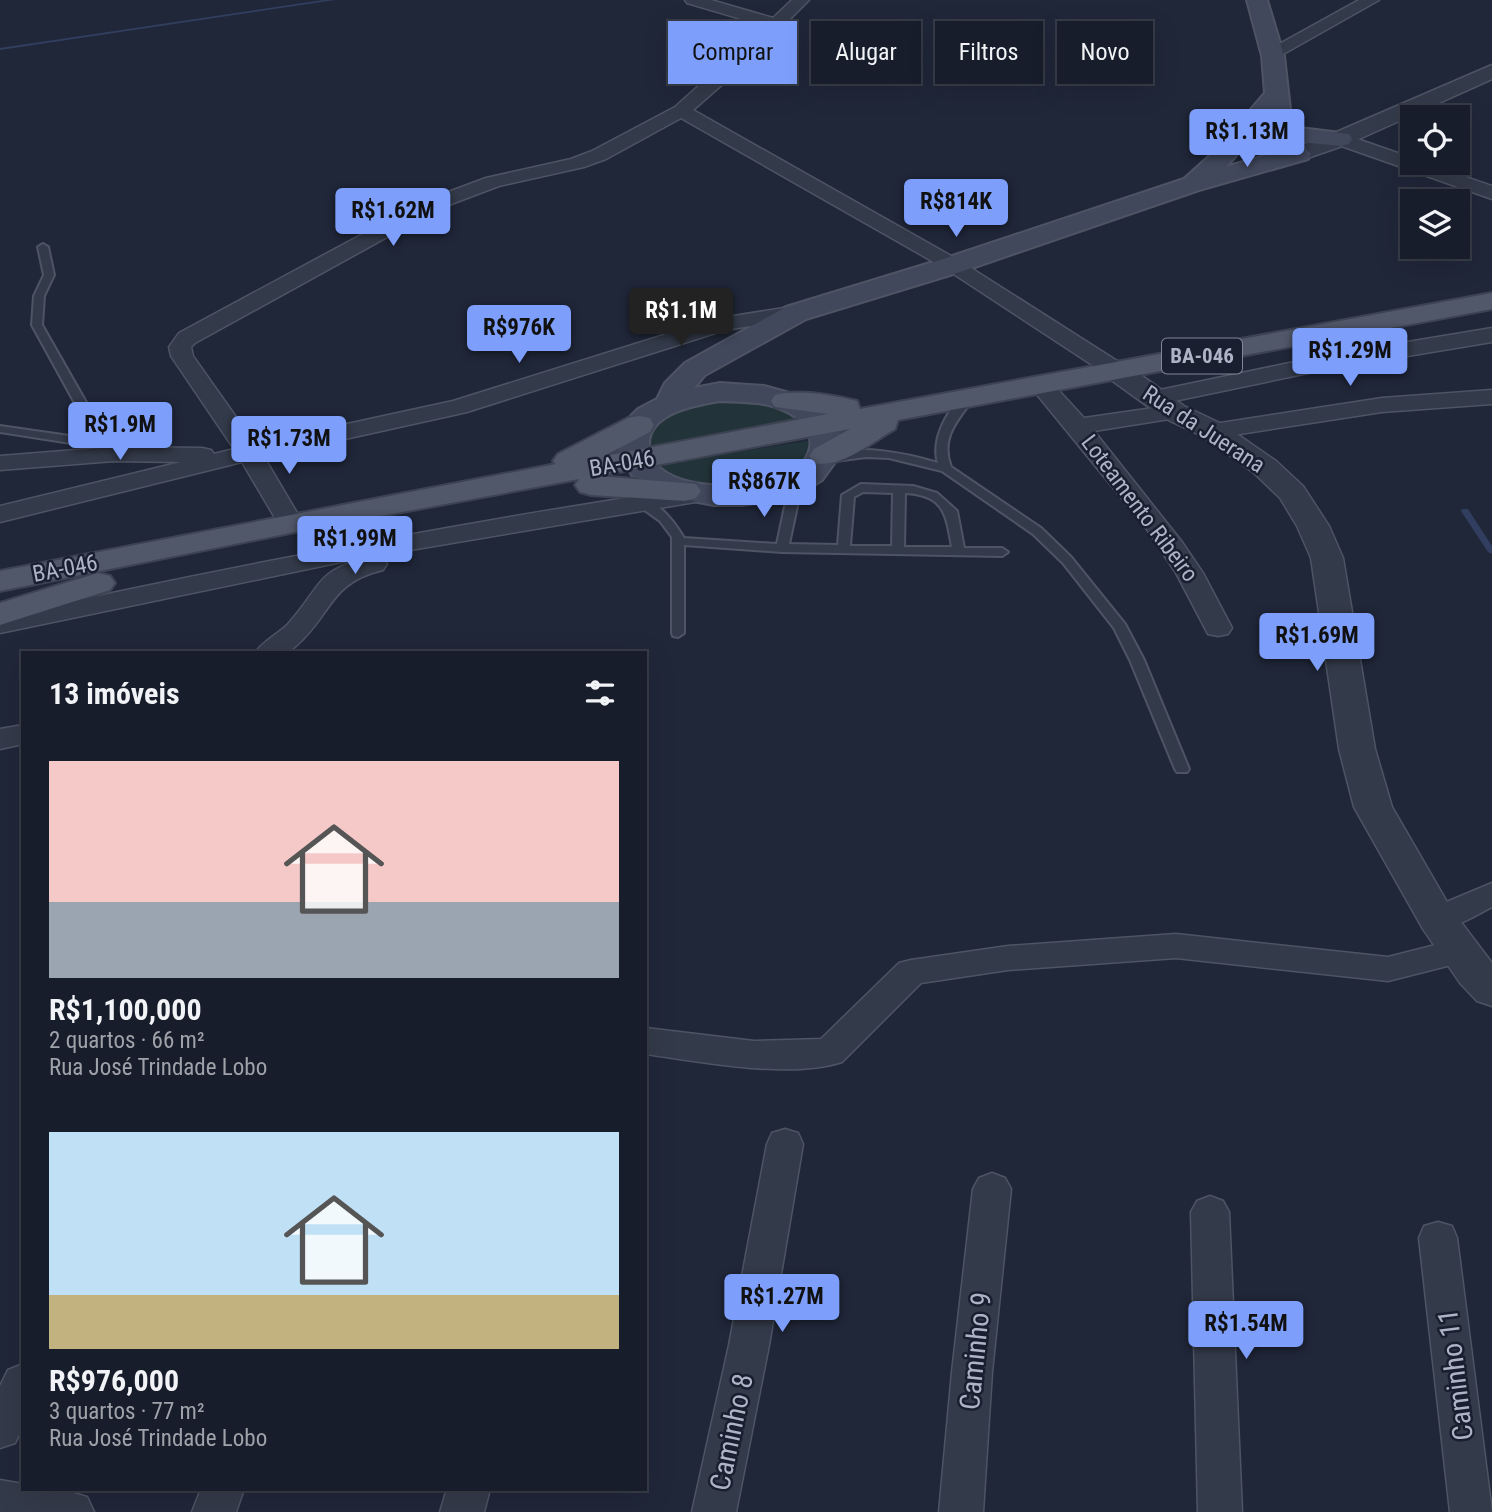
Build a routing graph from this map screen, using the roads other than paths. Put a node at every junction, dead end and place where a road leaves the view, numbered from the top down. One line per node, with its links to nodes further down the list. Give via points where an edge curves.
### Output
1 (693, 0): 5 (street)
2 (801, 0): 6 (street)
3 (1257, 0): 7 (main road)
4 (1371, 0): 7 (street)
5 (766, 21)
6 (779, 21)
7 (1272, 52): 10 (main road)
8 (1492, 71): 14 (street)
9 (710, 84): 11 (street)
10 (1275, 96): 12 (main road); 13 (main road)
11 (681, 111): 19 (street); 39 (street, via 600,155 493,182 430,205 187,338 180,346 182,356)
12 (1281, 133): 14 (main road); 15 (main road)
13 (1243, 135): 15 (main road, via 1250,145); 16 (main road)
14 (1340, 139): 15 (street); 17 (street)
15 (1292, 157): 16 (main road)
16 (1191, 185): 19 (main road)
17 (1492, 193)
18 (43, 247): 38 (lane, via 49,275 39,296 37,326 82,405)
19 (953, 265): 21 (main road); 24 (street)
20 (1492, 301): 24 (main road, BA-046 / BA-046)
21 (796, 313): 23 (main road); 39 (street, via 723,324 459,407)
22 (1492, 335): 31 (street, via 1332,360)
23 (743, 340): 26 (main road, via 736,360); 30 (main road, via 683,379)
24 (1117, 372): 25 (main road, BA-046 / BA-046); 31 (street, Rua da Juerana)
25 (1042, 386): 28 (main road, BA-046 / BA-046); 35 (street, Loteamento Ribeiro)
26 (746, 393): 29 (main road); 30 (main road, via 694,396)
27 (1492, 397): 37 (street, via 1382,405)
28 (968, 399): 32 (main road, BA-046 / BA-046); 43 (lane, via 942,436 939,454)
29 (786, 401): 32 (main road); 33 (main road)
30 (671, 403): 34 (main road)
31 (1165, 405): 35 (street); 37 (street, Rua da Juerana)
32 (911, 409): 33 (main road, BA-046 / BA-046); 40 (main road)
33 (821, 424): 40 (main road, via 828,440); 41 (main road, BA-046 / BA-046)
34 (639, 425): 41 (main road, via 632,443); 44 (main road)
35 (1078, 426): 62 (street, Loteamento Ribeiro, via 1184,562)
36 (0, 429): 38 (lane)
37 (1213, 431): 69 (street, Rua da Juerana, via 1265,467 1292,493 1313,526 1327,558 1357,749 1373,807)
38 (116, 450): 39 (street); 42 (street)
39 (243, 454): 49 (street); 50 (street)
40 (823, 458): 43 (lane, via 889,455); 45 (main road)
41 (636, 461): 44 (main road, BA-046 / BA-046); 47 (main road, via 664,483)
42 (0, 463)
43 (946, 469): 67 (lane, via 1037,531 1067,560 1120,627)
44 (533, 478): 47 (main road); 50 (main road, BA-046 / BA-046)
45 (796, 483): 47 (main road, via 743,496); 54 (lane)
46 (899, 490): 55 (lane, via 861,488 849,495); 56 (lane); 57 (lane, via 933,495 947,506)
47 (695, 493): 48 (street)
48 (643, 503): 52 (street); 53 (lane, via 664,518)
49 (0, 514)
50 (290, 523): 51 (main road, BA-046 / BA-046)
51 (247, 531): 59 (main road, BA-046 / BA-046); 60 (main road)
52 (451, 534): 61 (street); 64 (street, via 427,551 365,565 337,577 302,625)
53 (678, 541): 54 (lane); 63 (lane)
54 (782, 548): 55 (lane)
55 (844, 549): 56 (lane)
56 (898, 550): 57 (lane)
57 (959, 551): 58 (lane)
58 (1002, 552)
59 (0, 581)
60 (0, 614)
61 (0, 625)
62 (1218, 628)
63 (677, 633)
64 (272, 651)
65 (21, 734): 66 (street)
66 (0, 738)
67 (1182, 769)
68 (1492, 894): 69 (street)
69 (1437, 919): 70 (street, Rua da Juerana)
70 (1460, 951): 71 (street, Rua da Juerana); 72 (street, via 1388,968 1177,946 1008,958 911,972 830,1052 754,1055)
71 (1492, 990)
72 (647, 1041)
73 (785, 1144): 85 (street, Caminho 8)
74 (992, 1189): 86 (street, Caminho 9)
75 (1210, 1212): 87 (street)
76 (1438, 1238): 88 (street, Caminho 11)
77 (21, 1387): 78 (street)
78 (0, 1429)
79 (222, 1491): 83 (street)
80 (468, 1491): 84 (street)
81 (0, 1501): 82 (street)
82 (72, 1512)
83 (214, 1512)
84 (462, 1512)
85 (714, 1512)
86 (961, 1512)
87 (1220, 1512)
88 (1472, 1512)

